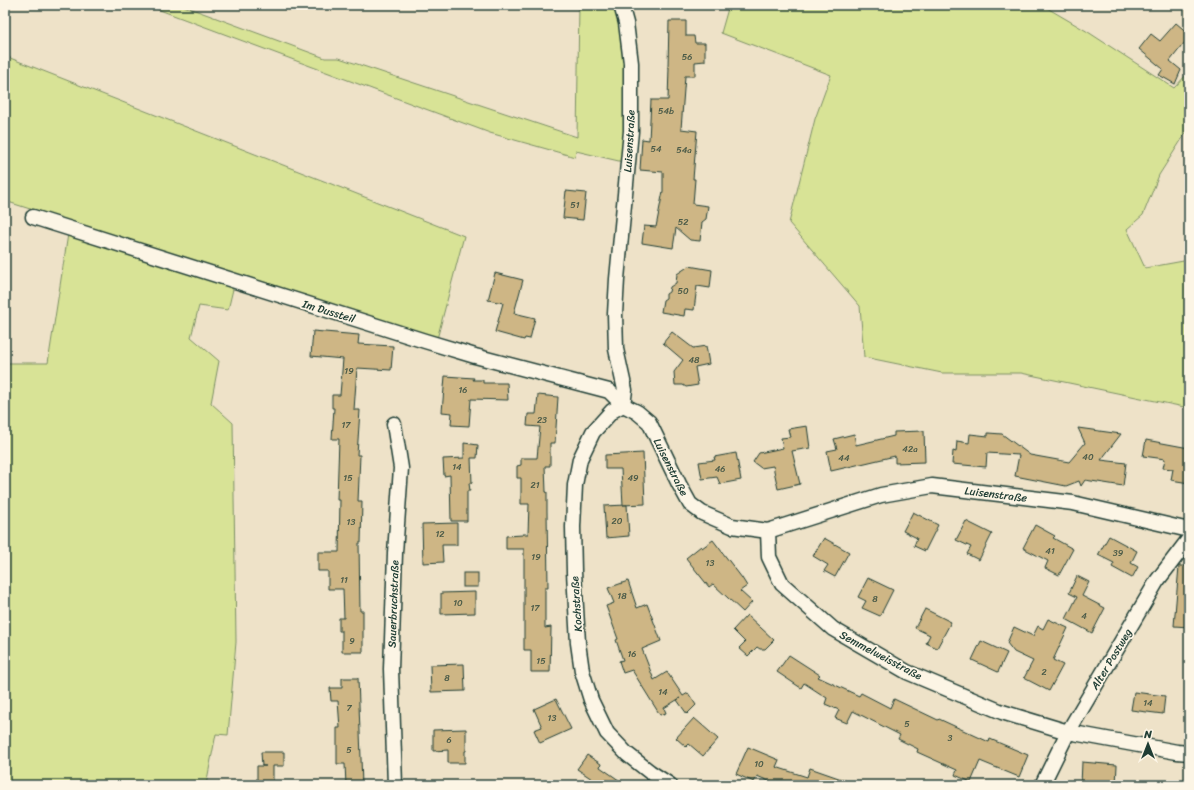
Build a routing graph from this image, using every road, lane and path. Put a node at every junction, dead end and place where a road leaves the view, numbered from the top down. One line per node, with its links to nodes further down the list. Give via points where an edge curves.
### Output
1 (621, 5): 3 (street, Luisenstraße, via 626,22 631,63 631,132 615,314 616,349 625,390)
2 (33, 217): 3 (street, Im Dussteil, via 425,341 609,391)
3 (623, 406): 6 (street, Luisenstraße, via 637,412 649,422 690,504 702,513 732,526); 11 (street, Kochstraße, via 612,411 593,432 580,459 575,485 573,527 578,643 582,671 608,733 627,754)
4 (394, 424): 10 (street, Sauerbruchstraße, via 401,468 391,669)
5 (1189, 530): 6 (street, Luisenstraße, via 1073,503 932,486 881,495)
6 (768, 531): 8 (street, Semmelweisstraße, via 769,557 782,584 833,629 907,672 1002,712)
7 (1189, 539): 8 (street, Alter Postweg, via 1157,581)
8 (1068, 732): 9 (street, Semmelweisstraße); 12 (street, Alter Postweg)
9 (1189, 753)
10 (395, 785)
11 (670, 785)
12 (1042, 785)

